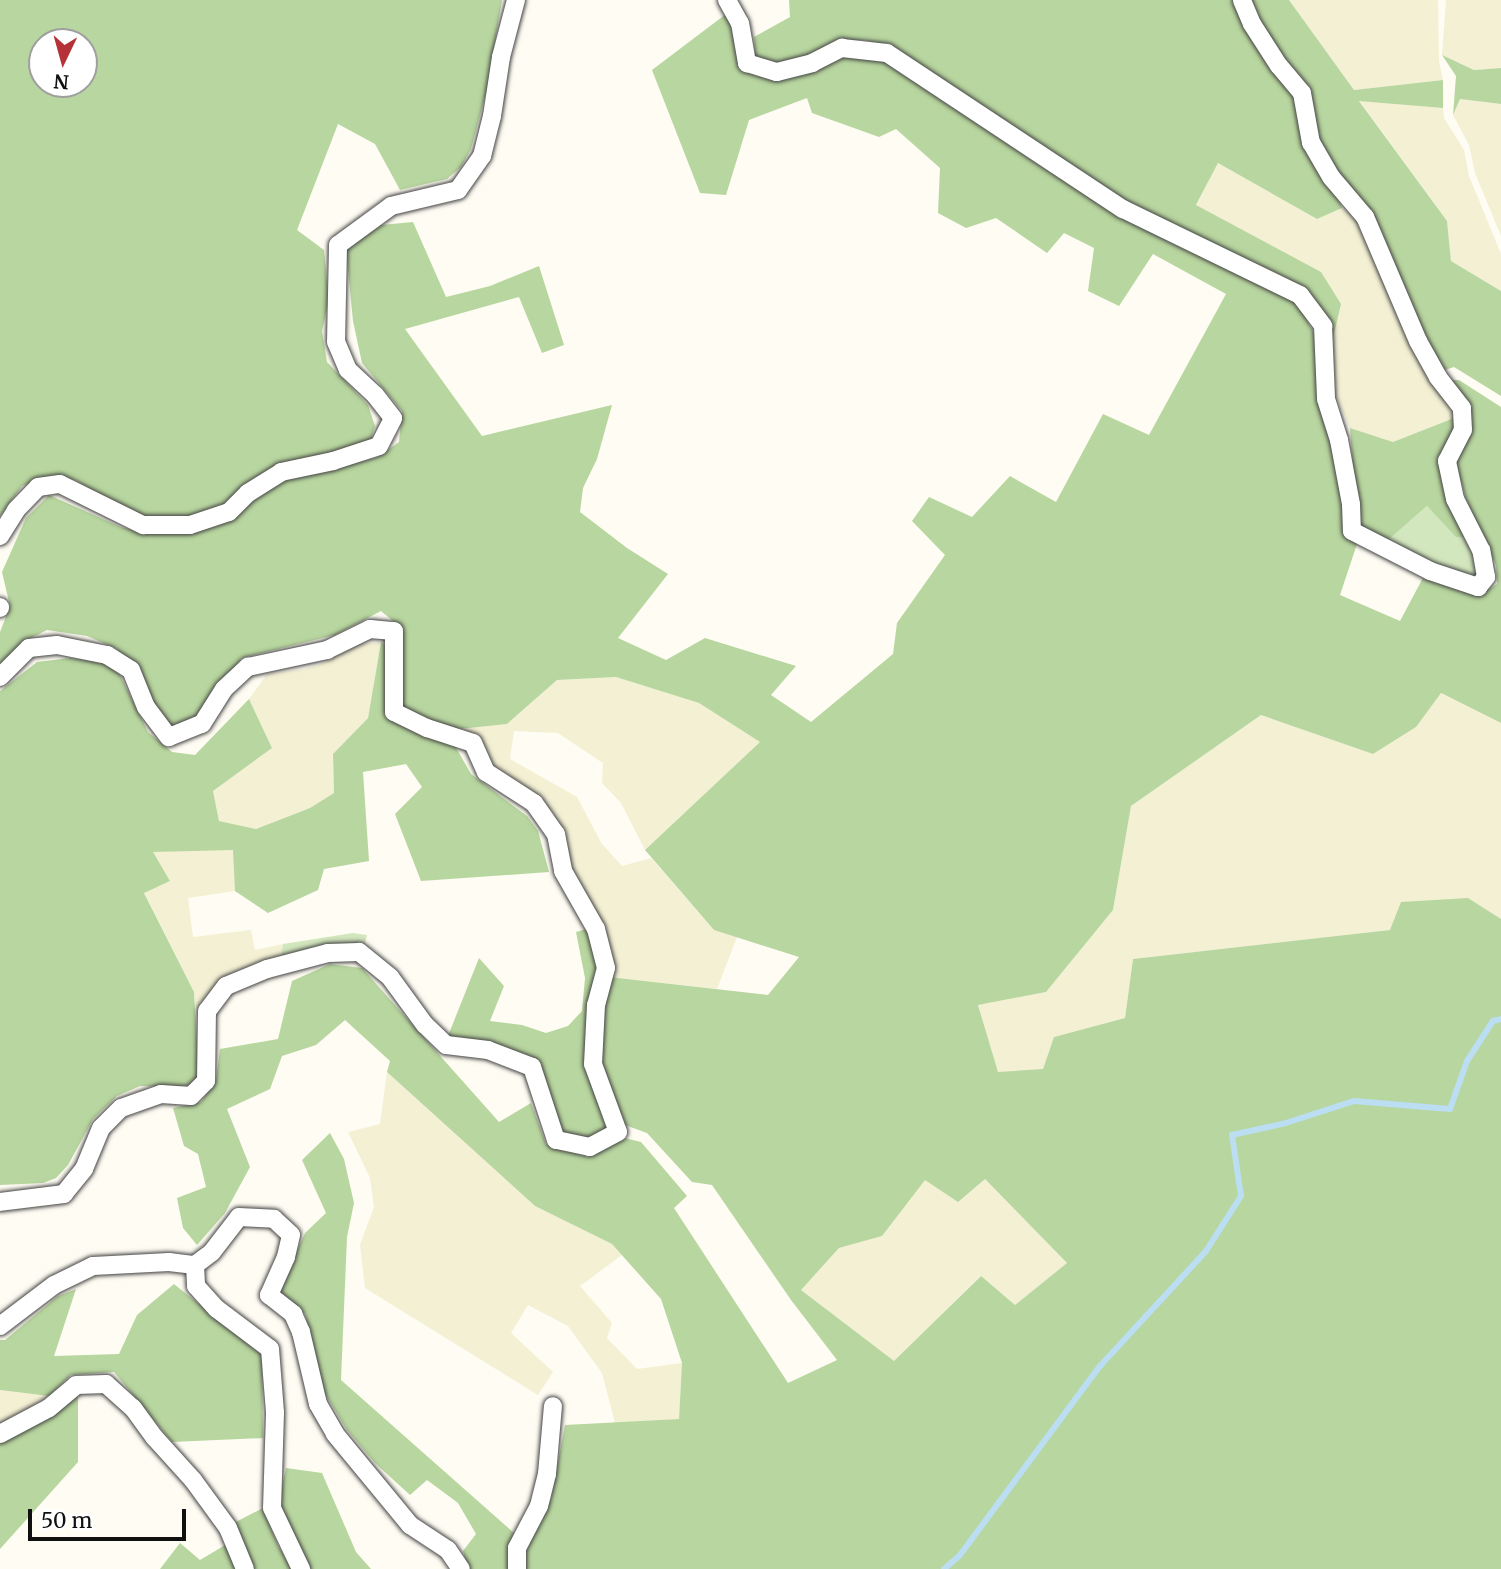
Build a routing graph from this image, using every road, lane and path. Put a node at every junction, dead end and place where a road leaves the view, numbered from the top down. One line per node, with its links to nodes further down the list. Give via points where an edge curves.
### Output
1 (516, 0): 4 (street, via 482,156 458,190 391,206 338,245 336,342 348,370 393,418 379,446 281,472 229,512 190,525 143,525 60,484 38,487)
2 (727, 0): 3 (street, via 740,23 747,63 777,72 812,63 842,48 887,53 1123,209 1300,295 1323,326 1326,399 1339,440 1352,531 1430,571 1478,587 1486,577 1481,550 1455,499 1447,461 1463,430 1462,408 1418,341 1365,217 1331,177 1311,142 1302,93 1279,66)
3 (1242, 0)
4 (0, 536)
5 (0, 677): 6 (street, via 29,648 57,645 107,654 131,670 146,707 169,737 202,724 224,689 248,667 327,650 370,629 394,631 394,712 473,743 486,772 534,803 556,834 563,871 596,929 606,968 596,1004 593,1064 618,1132 590,1147 556,1140 532,1067 488,1050 446,1045 390,977 359,952 328,953 267,969 226,986 207,1011 206,1081 191,1096 161,1094 121,1108 101,1128 84,1169 64,1194)
6 (0, 1202)
7 (195, 1265): 8 (street, via 93,1266 54,1285); 12 (street, via 196,1286 217,1309 270,1349 275,1413 272,1508); 13 (street, via 212,1252 239,1217 274,1219 290,1235 269,1295 293,1314 318,1404 335,1434 410,1525 448,1550)
8 (0, 1326)
9 (553, 1406): 14 (street, via 547,1474 539,1506 517,1548)
10 (0, 1434): 11 (street, via 49,1408 76,1385 106,1384 133,1408 193,1480 228,1528)
11 (245, 1569)
12 (301, 1569)
13 (461, 1569)
14 (517, 1569)

